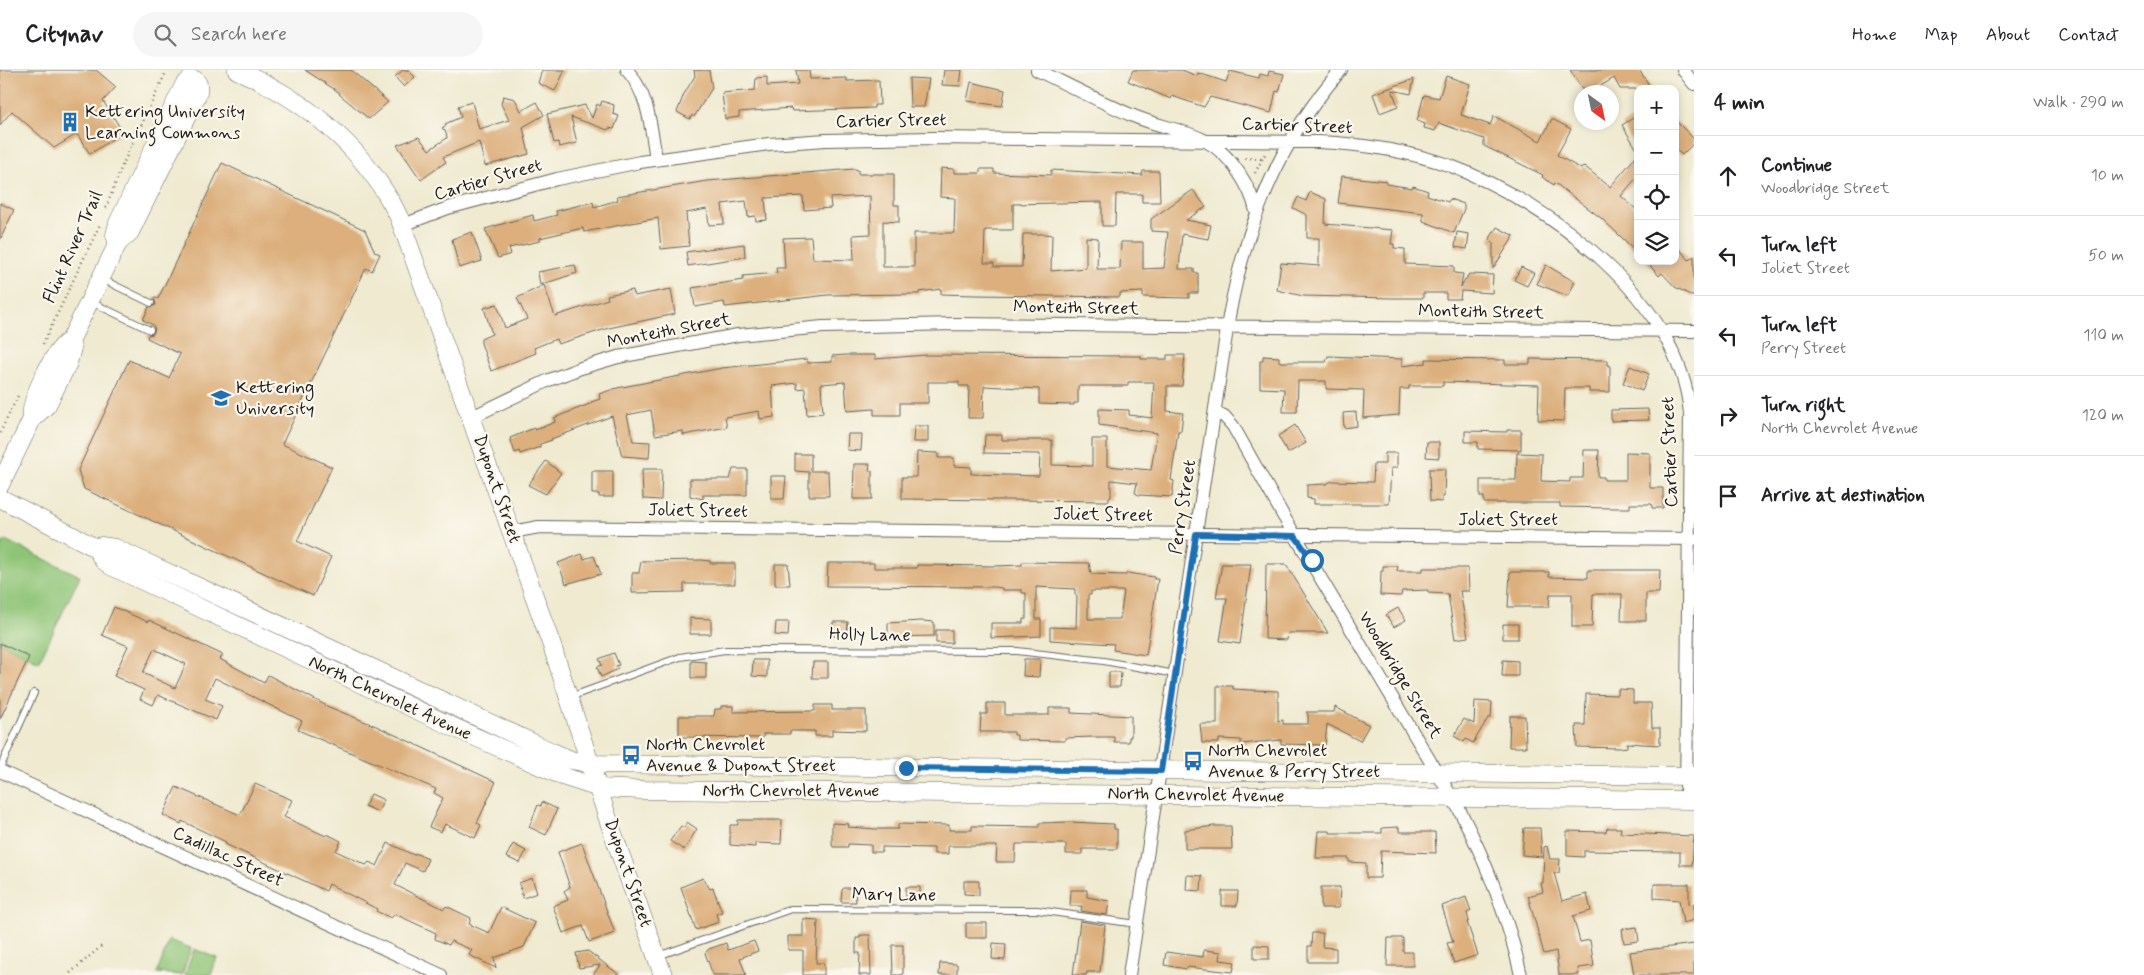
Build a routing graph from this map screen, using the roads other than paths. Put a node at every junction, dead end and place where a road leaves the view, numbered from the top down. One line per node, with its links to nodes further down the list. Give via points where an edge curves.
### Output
1 (238, 70): 12 (street, Dupont Street, via 298,102 338,133 378,179)
2 (627, 70): 10 (street, via 645,102)
3 (1037, 70): 8 (street, via 1138,118)
4 (1341, 70): 9 (street, Perry Street, via 1311,108)
5 (1683, 70): 7 (street)
6 (197, 75): 13 (street, via 198,93 130,232 118,243)
7 (1694, 84)
8 (1208, 140): 9 (street, Cartier Street); 10 (street, Cartier Street, via 876,138 769,144); 11 (street, via 1235,166 1250,192)
9 (1290, 142): 11 (street, Perry Street); 18 (street, Cartier Street, via 1357,145 1404,153 1450,166 1501,188 1542,212 1595,253 1623,280)
10 (656, 159): 12 (street, Cartier Street, via 558,178 448,208)
11 (1256, 211): 16 (street, Perry Street, via 1241,258)
12 (403, 225): 21 (street, Dupont Street)
13 (100, 278): 14 (street); 15 (lane)
14 (90, 301): 17 (lane); 22 (street, via 70,341 63,344 55,355 32,403 32,418)
15 (151, 302)
16 (1228, 326): 18 (street, Monteith Street); 20 (street, Perry Street); 21 (street, Monteith Street, via 880,324 738,335 650,350 581,368 534,386)
17 (150, 330)
18 (1661, 330): 19 (street, Monteith Street); 27 (street, Cartier Street, via 1680,369 1689,405)
19 (1694, 330)
20 (1215, 413): 25 (street, Perry Street); 26 (street, Woodbridge Street, via 1224,416 1233,426)
21 (472, 417): 24 (street, Dupont Street)
22 (0, 485)
23 (0, 498): 28 (street, North Chevrolet Avenue)
24 (512, 532): 25 (street, Joliet Street, via 539,527); 33 (street, Dupont Street)
25 (1196, 534): 26 (street, Joliet Street); 31 (street, Perry Street)
26 (1295, 536): 27 (street, Joliet Street); 38 (street, Woodbridge Street)
27 (1691, 539): 39 (street, Cartier Street)
28 (96, 548): 29 (street, North Chevrolet Avenue, via 115,548); 30 (street, North Chevrolet Avenue, via 111,566)
29 (316, 643): 30 (street); 34 (street, North Chevrolet Avenue, via 550,751)
30 (308, 659): 40 (street, North Chevrolet Avenue, via 527,761)
31 (1176, 674): 33 (lane, Holly Lane, via 1104,661 1017,651 725,650 680,657); 37 (street, Perry Street)
32 (34, 693): 36 (lane)
33 (570, 697): 34 (street, Dupont Street)
34 (592, 764): 35 (street, North Chevrolet Avenue); 40 (street, Dupont Street)
35 (889, 768): 37 (street, North Chevrolet Avenue); 41 (street)
36 (0, 770): 47 (street, Cadillac Street)
37 (1161, 771): 38 (street, North Chevrolet Avenue); 42 (street, Perry Street)
38 (1439, 774): 39 (street, North Chevrolet Avenue); 43 (street, Woodbridge Street)
39 (1690, 776): 44 (street, Cartier Street)
40 (599, 788): 41 (street, North Chevrolet Avenue); 46 (street, Dupont Street)
41 (889, 792): 42 (street, North Chevrolet Avenue)
42 (1157, 795): 43 (street, North Chevrolet Avenue); 45 (street, Perry Street)
43 (1453, 798): 44 (street, North Chevrolet Avenue); 50 (street, Woodbridge Street, via 1494,886)
44 (1690, 800)
45 (1137, 924): 46 (lane, Mary Lane, via 1037,910 798,909 775,913); 49 (street, Perry Street)
46 (657, 956): 48 (street, Dupont Street)
47 (441, 975)
48 (663, 975)
49 (1129, 975)
50 (1521, 975)

